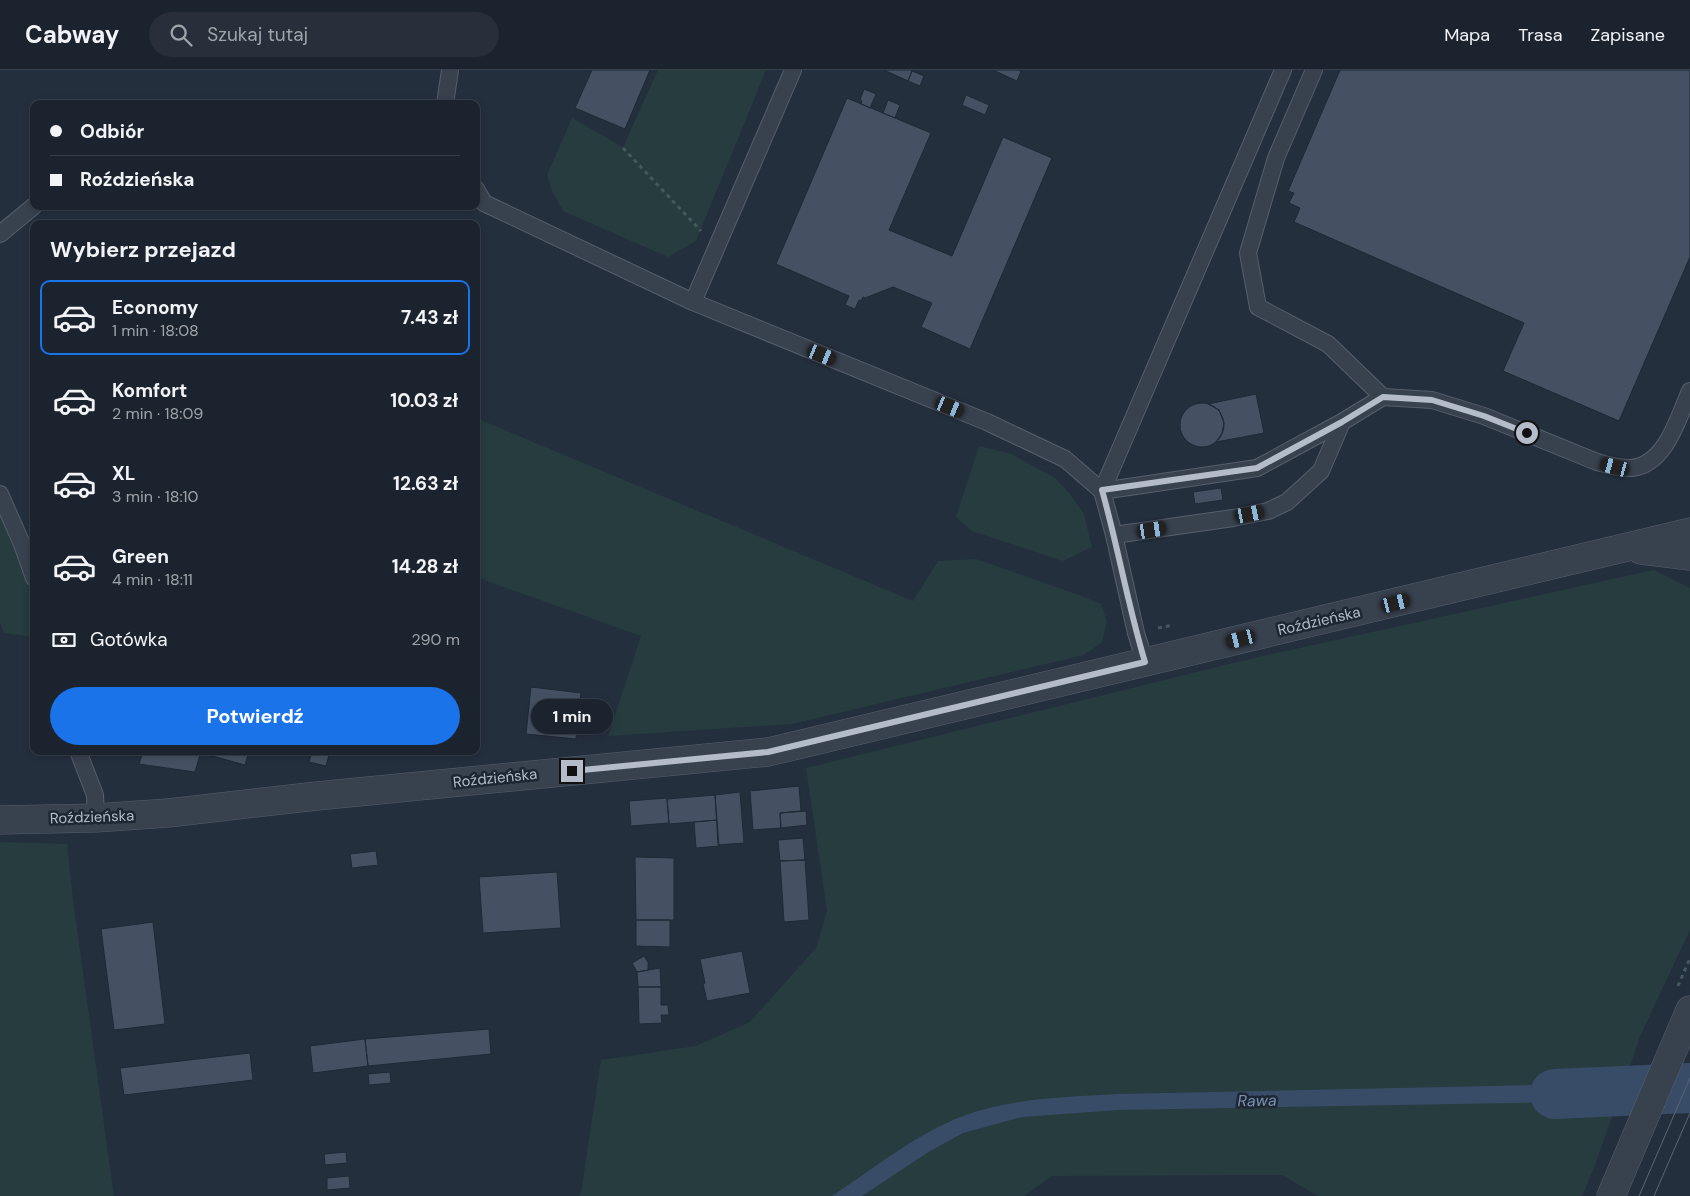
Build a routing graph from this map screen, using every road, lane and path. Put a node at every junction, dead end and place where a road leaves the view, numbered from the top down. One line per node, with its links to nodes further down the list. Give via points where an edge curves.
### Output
1 (450, 70): 5 (lane)
2 (793, 70): 10 (lane)
3 (1284, 70): 15 (lane)
4 (1314, 70): 13 (lane, via 1276,158 1248,253 1258,307 1328,344)
5 (446, 100)
6 (623, 148): 10 (path)
7 (480, 196): 11 (lane, via 484,203)
8 (30, 209): 9 (lane)
9 (0, 234)
10 (717, 247): 11 (lane)
11 (694, 302): 15 (lane, via 987,422 1065,459)
12 (1690, 391): 13 (lane, via 1664,448 1653,460 1633,468 1597,462 1484,416 1432,400)
13 (1383, 397): 14 (lane)
14 (1342, 422): 15 (lane, via 1257,468); 18 (lane, via 1321,471 1287,502 1268,511)
15 (1102, 490): 18 (lane)
16 (0, 494): 21 (lane)
17 (1690, 532): 19 (street, Roździeńska)
18 (1114, 535): 23 (lane)
19 (1628, 548): 20 (street, Roździeńska); 24 (street, Roździeńska)
20 (1690, 556)
21 (30, 567)
22 (1180, 624): 23 (path)
23 (1136, 633): 24 (lane)
24 (1145, 662): 26 (street, Roździeńska, via 768,752)
25 (80, 755): 26 (lane, via 95,795)
26 (96, 818): 27 (street, Roździeńska)
27 (0, 820)
28 (1690, 1010): 29 (street)
29 (1611, 1196)

